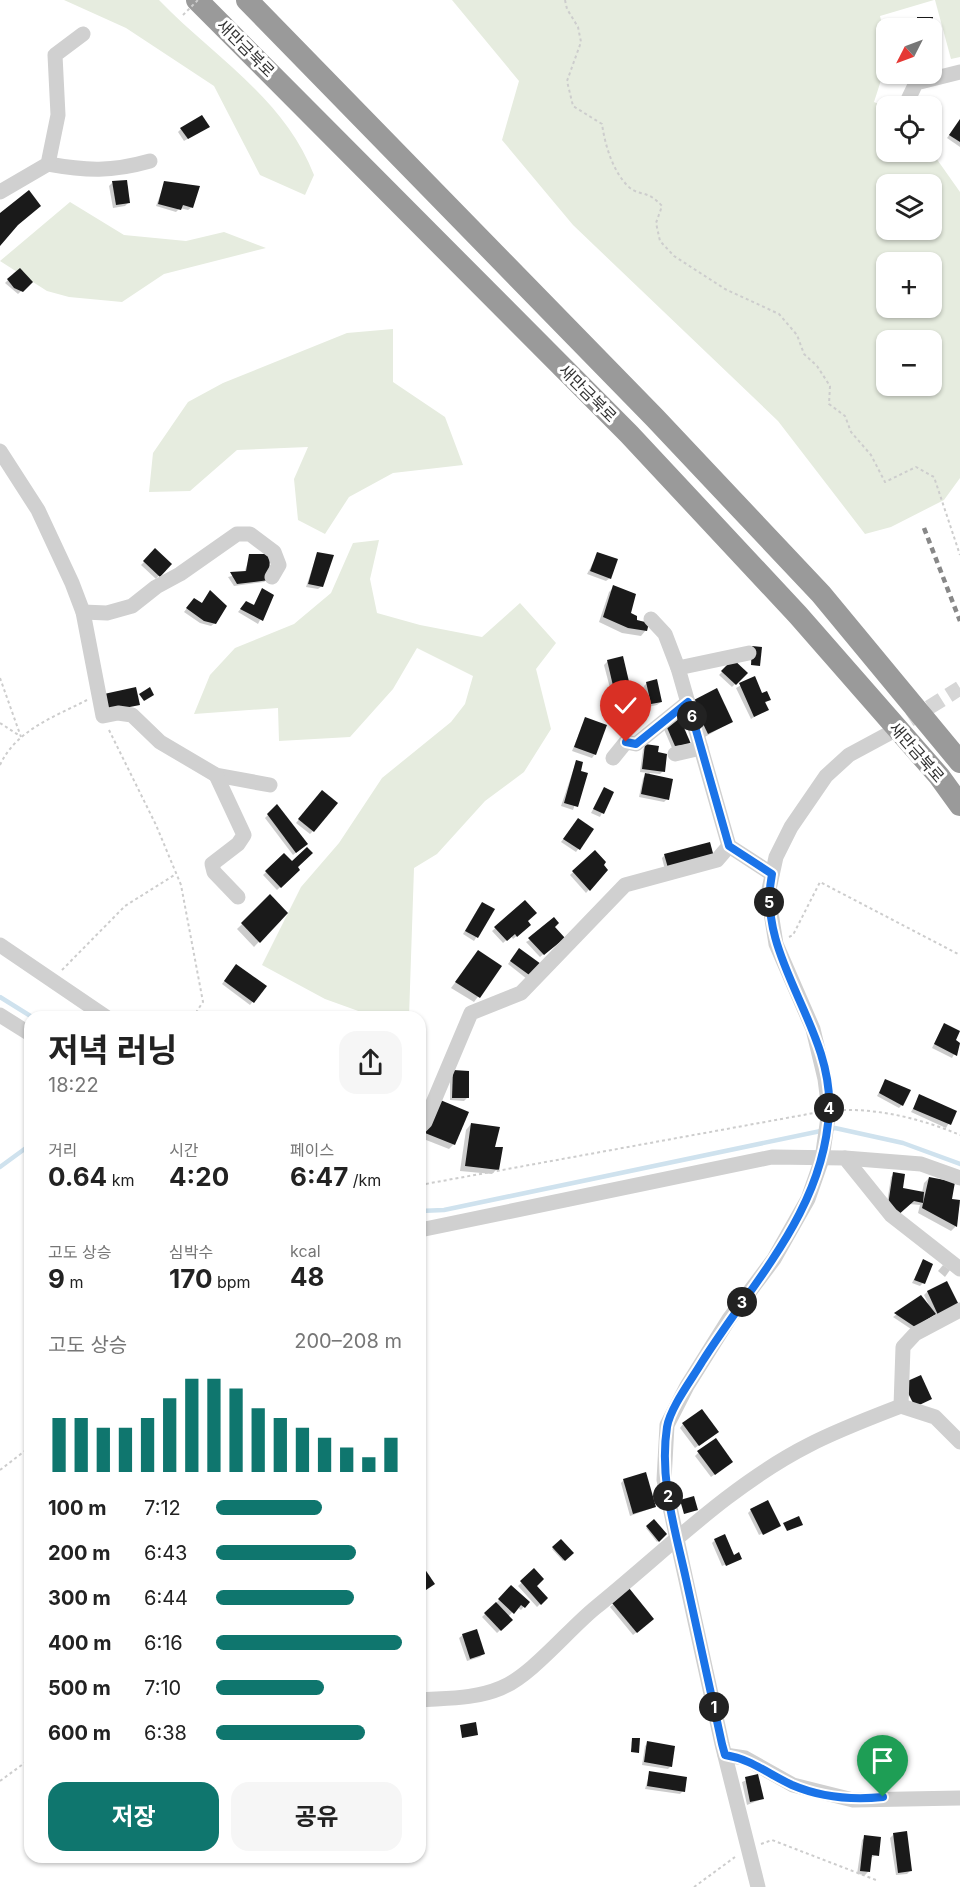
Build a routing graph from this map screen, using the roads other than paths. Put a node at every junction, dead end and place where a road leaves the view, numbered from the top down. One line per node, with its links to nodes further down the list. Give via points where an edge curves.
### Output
1 (247, 0): 20 (highway, 새만금북로, via 647,409 813,585)
2 (193, 5): 23 (highway, 새만금북로, via 629,434 798,615)
3 (83, 34): 7 (street, via 55,55 58,115)
4 (960, 72): 5 (street, via 916,83)
5 (910, 96)
6 (150, 161): 7 (street, via 108,170)
7 (48, 164): 8 (street)
8 (0, 192)
9 (0, 451): 11 (street, via 38,510)
10 (272, 577): 11 (street, via 279,565 274,552 250,534 237,534 132,606 106,613)
11 (83, 612): 21 (street, via 104,716 132,715 160,742)
12 (651, 619): 14 (street, via 665,634)
13 (749, 653): 14 (street)
14 (678, 668): 15 (street)
15 (688, 702): 17 (street); 19 (street, via 636,744 626,742)
16 (888, 734): 25 (street, via 849,755 826,776 791,826)
17 (701, 748): 18 (street); 24 (street)
18 (675, 754)
19 (613, 758)
20 (960, 762)
21 (216, 775): 22 (street); 26 (street, via 244,835 212,864 214,872)
22 (270, 785)
23 (960, 805)
24 (729, 846): 25 (street); 31 (street, via 717,860 625,885 521,993 471,1013)
25 (772, 874): 33 (street, via 768,894 776,944 813,1029 825,1079 829,1110)
26 (238, 897)
27 (0, 945): 28 (street)
28 (97, 1011)
29 (0, 1015): 30 (street)
30 (24, 1030)
31 (426, 1120)
32 (845, 1158): 33 (street); 34 (street, via 921,1164); 36 (street, via 891,1215)
33 (822, 1159): 35 (street, via 772,1157); 40 (street, via 808,1199 774,1259 729,1319 667,1425 664,1480)
34 (960, 1178)
35 (426, 1229)
36 (960, 1269)
37 (960, 1310): 38 (street, via 915,1334 903,1347)
38 (901, 1406): 39 (street, via 936,1417); 40 (street, via 808,1445 750,1483)
39 (960, 1442)
40 (677, 1540): 41 (street, via 502,1688 470,1697); 42 (street)
41 (426, 1700)
42 (725, 1755): 43 (street, via 746,1758 793,1785 853,1800); 44 (street)
43 (960, 1798)
44 (758, 1887)

